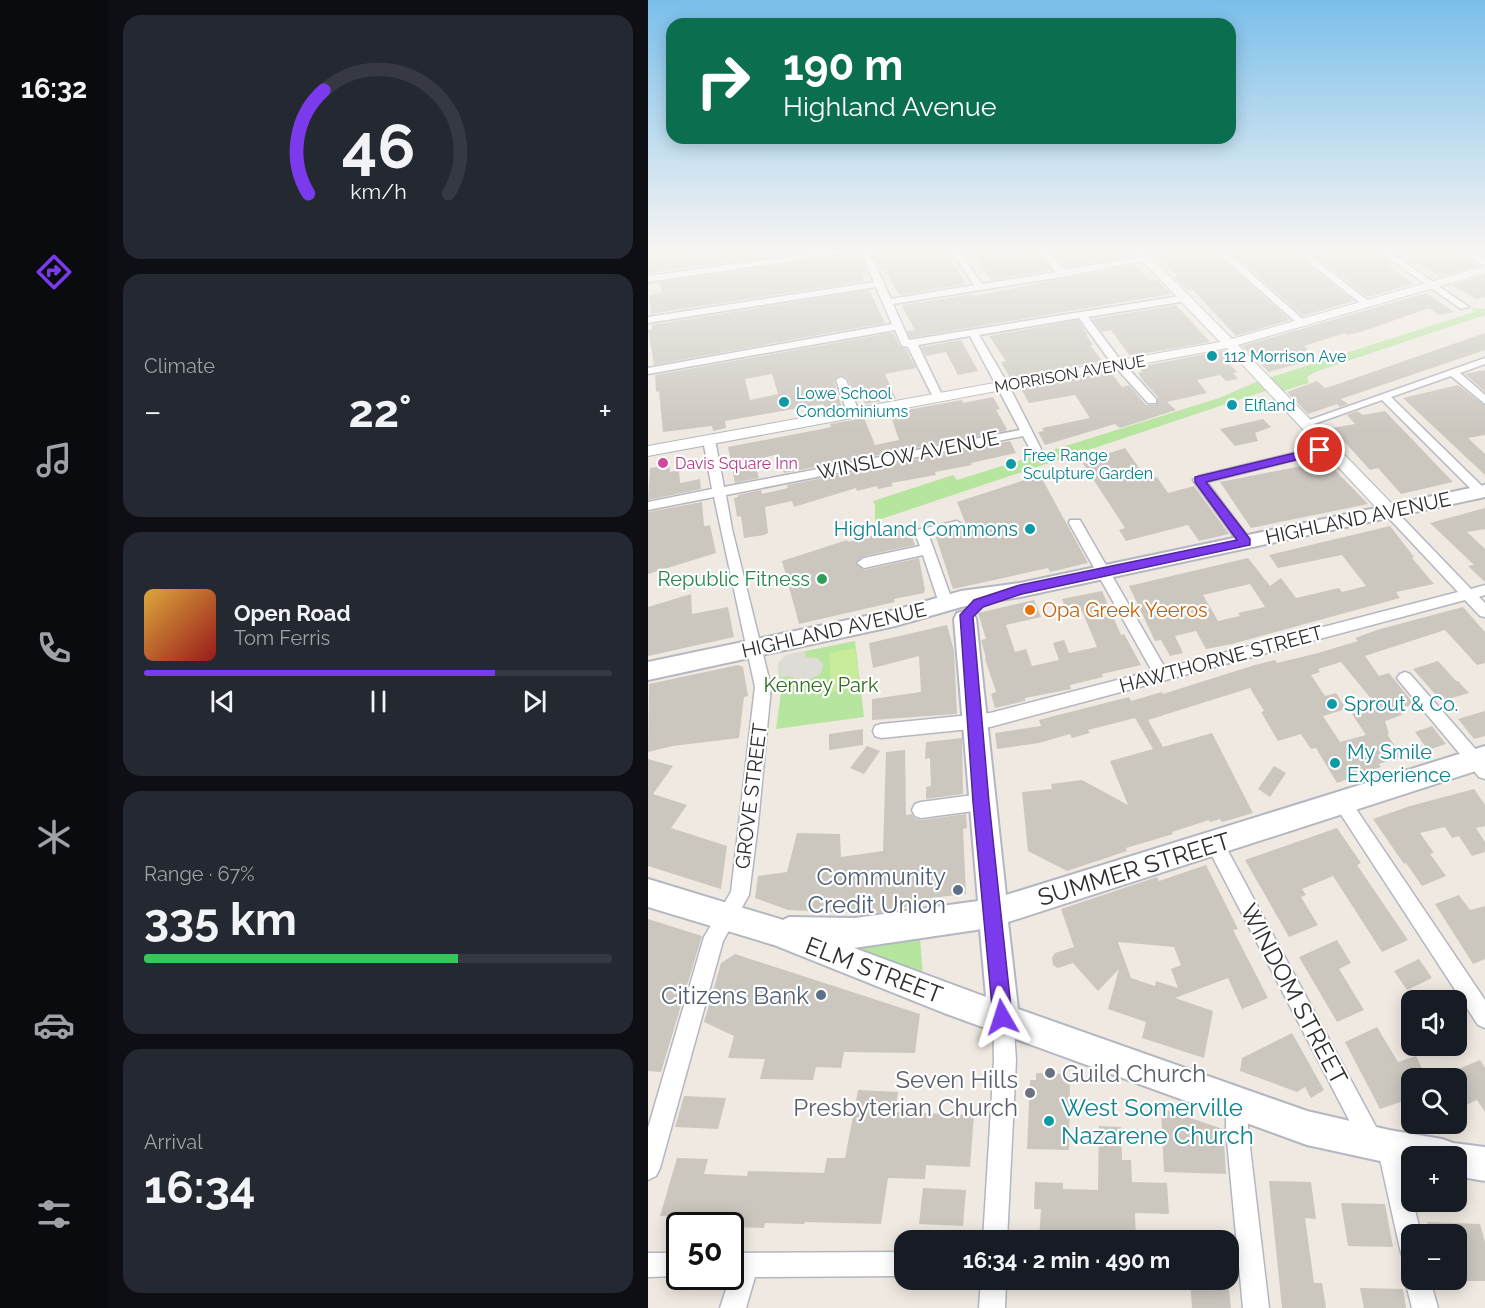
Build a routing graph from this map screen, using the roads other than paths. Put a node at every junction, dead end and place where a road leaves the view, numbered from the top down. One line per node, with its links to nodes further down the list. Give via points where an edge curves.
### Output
1 (712, 310): 8 (street)
2 (892, 310): 10 (street)
3 (1116, 310): 7 (street)
4 (1197, 310): 13 (street)
5 (1287, 310): 9 (street)
6 (1346, 310): 9 (street, MORRISON AVENUE)
7 (1082, 316): 11 (street); 15 (street)
8 (648, 320)
9 (1302, 323): 13 (street, MORRISON AVENUE)
10 (897, 326): 12 (street); 16 (street)
11 (974, 334): 12 (street); 19 (street)
12 (909, 344): 21 (street)
13 (1229, 344): 15 (street, MORRISON AVENUE); 25 (street)
14 (1485, 361): 17 (street)
15 (1120, 365): 19 (street, MORRISON AVENUE); 23 (street)
16 (648, 371)
17 (1452, 372): 20 (street); 22 (street)
18 (841, 380): 24 (street)
19 (1004, 386): 21 (street, MORRISON AVENUE); 26 (street)
20 (1384, 397): 25 (street); 32 (street)
21 (938, 398): 24 (street, MORRISON AVENUE)
22 (1485, 400)
23 (1152, 401)
24 (854, 414): 27 (street, MORRISON AVENUE)
25 (1307, 423): 29 (street)
26 (1027, 432): 28 (street); 31 (street, WINSLOW AVENUE)
27 (709, 440): 30 (street, MORRISON AVENUE); 31 (street, GROVE STREET)
28 (1035, 448)
29 (1331, 448): 34 (street); 37 (street, via 1199,480)
30 (648, 451)
31 (719, 492): 33 (street, WINSLOW AVENUE); 48 (street, GROVE STREET)
32 (1483, 492): 34 (main road, HIGHLAND AVENUE)
33 (648, 506)
34 (1390, 512): 37 (main road, HIGHLAND AVENUE); 43 (street)
35 (1075, 522): 40 (street)
36 (957, 525): 38 (street, via 922,533)
37 (1245, 542): 40 (main road, HIGHLAND AVENUE)
38 (927, 549): 39 (street); 44 (street)
39 (864, 563)
40 (1104, 572): 41 (main road, HIGHLAND AVENUE); 50 (street)
41 (1020, 590): 44 (main road, HIGHLAND AVENUE); 47 (main road, HIGHLAND AVENUE, via 978,604)
42 (1485, 590): 43 (street, HAWTHORNE STREET)
43 (1467, 593): 45 (street); 50 (street, HAWTHORNE STREET)
44 (945, 603): 46 (main road, HIGHLAND AVENUE)
45 (1485, 612)
46 (895, 618): 47 (main road, via 950,610); 48 (main road, HIGHLAND AVENUE)
47 (965, 619): 52 (main road)
48 (755, 648): 49 (main road, HIGHLAND AVENUE); 61 (street, GROVE STREET, via 763,687 758,748 740,895)
49 (648, 671)
50 (1161, 674): 52 (street, HAWTHORNE STREET)
51 (1405, 678): 54 (street)
52 (974, 721): 53 (street, HAWTHORNE STREET); 55 (main road)
53 (881, 731)
54 (1482, 763): 56 (main road, SUMMER STREET)
55 (981, 802): 57 (street); 60 (main road)
56 (1342, 802): 58 (main road, SUMMER STREET); 64 (street)
57 (921, 810)
58 (1215, 844): 60 (main road, SUMMER STREET); 66 (street, WINDOM STREET)
59 (648, 892): 61 (main road, ELM STREET)
60 (992, 913): 62 (main road, SUMMER STREET, via 855,933); 63 (main road)
61 (726, 917): 62 (main road, ELM STREET); 70 (street, GROVE STREET, via 714,937)
62 (774, 932): 63 (main road, ELM STREET)
63 (1002, 1017): 65 (main road, ELM STREET); 72 (street, via 1005,1060)
64 (1485, 1018)
65 (1237, 1102): 66 (main road, ELM STREET, via 1307,1128); 82 (street)
66 (1382, 1145): 67 (main road, ELM STREET); 71 (street, WINDOM STREET)
67 (1401, 1148)
68 (1467, 1161): 69 (main road)
69 (1485, 1164)
70 (648, 1168)
71 (1405, 1224)
72 (996, 1230)
73 (894, 1264): 76 (street)
74 (648, 1265): 75 (street)
75 (666, 1265)
76 (744, 1265)
77 (735, 1290): 80 (street)
78 (993, 1290): 81 (street)
79 (1420, 1290): 83 (street)
80 (733, 1308)
81 (992, 1308)
82 (1256, 1308)
83 (1425, 1308)

